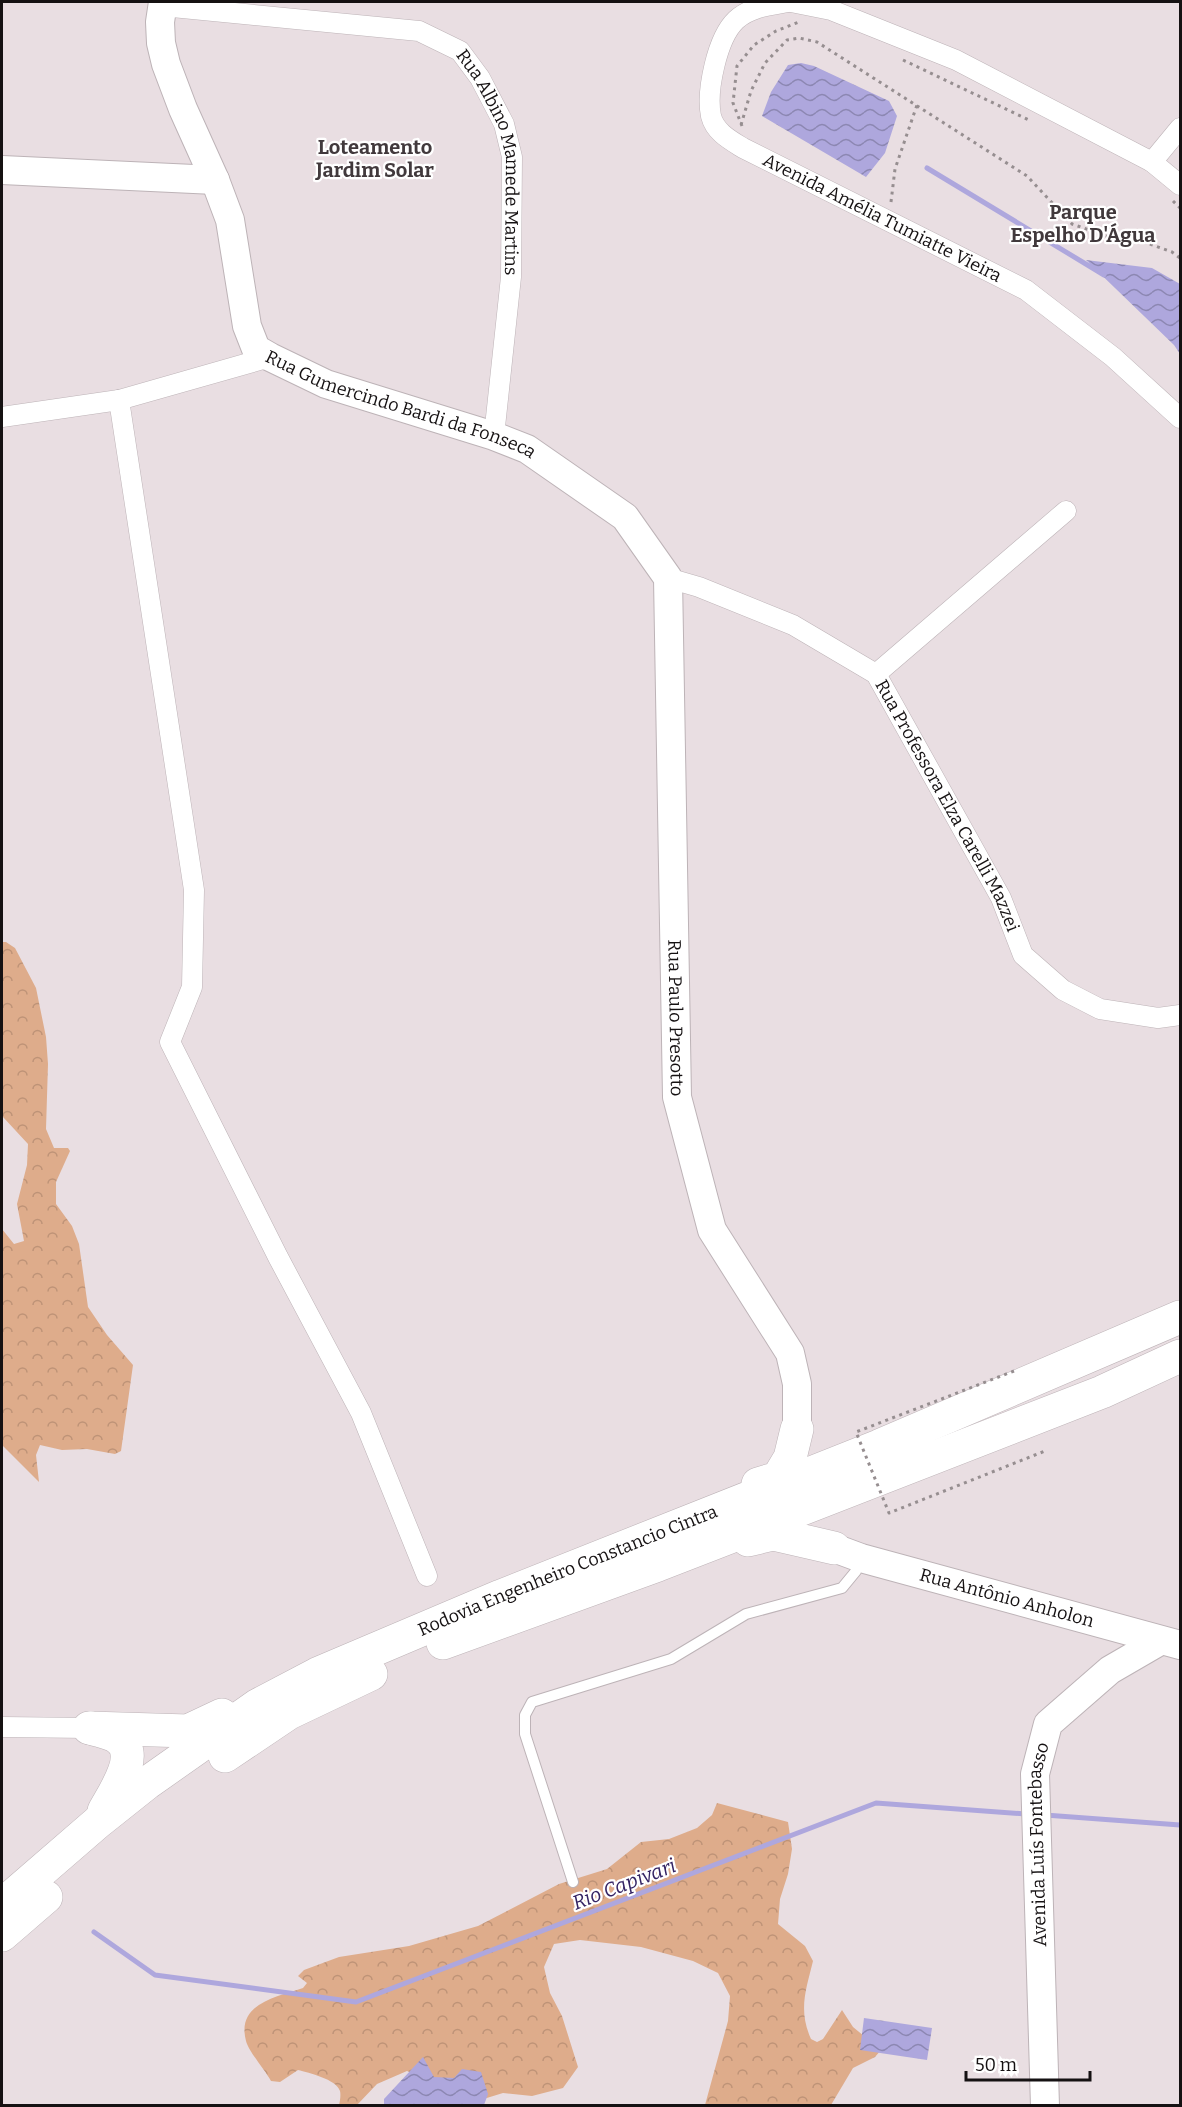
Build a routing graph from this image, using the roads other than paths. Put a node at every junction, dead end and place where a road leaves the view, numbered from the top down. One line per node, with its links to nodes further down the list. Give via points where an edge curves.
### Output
1 (790, 2): 4 (street, Avenida Amélia Tumiatte Vieira, via 831,10 956,60); 11 (street, Avenida Amélia Tumiatte Vieira, via 756,8 736,20 722,43 711,85 711,118 722,135 1026,290 1113,357)
2 (163, 4): 6 (street, Rua Gumercindo Bardi da Fonseca, via 161,43 166,64); 12 (street, Rua Albino Mamede Martins, via 419,31 460,51 480,78 504,124 512,157 511,277)
3 (1180, 128): 4 (street)
4 (1152, 162): 7 (street, Avenida Amélia Tumiatte Vieira)
5 (2, 170): 6 (street)
6 (215, 180): 8 (street, Rua Gumercindo Bardi da Fonseca, via 230,220 247,326 256,349)
7 (1176, 193)
8 (270, 357): 9 (street); 12 (street, Rua Gumercindo Bardi da Fonseca, via 326,384)
9 (119, 400): 10 (street); 24 (street, via 194,890 192,987 170,1042 361,1413)
10 (2, 417)
11 (1180, 418)
12 (494, 436): 14 (street, Rua Gumercindo Bardi da Fonseca, via 527,449 625,517)
13 (1066, 512): 15 (street)
14 (668, 578): 15 (street, Rua Professora Elza Carelli Mazzei, via 793,625); 19 (street, Rua Paulo Presotto, via 677,1097 712,1230 790,1353 797,1384)
15 (876, 674): 16 (street, Rua Professora Elza Carelli Mazzei, via 1001,898 1023,955 1062,990 1100,1009 1158,1018)
16 (1180, 1015)
17 (1180, 1317): 20 (highway, Rodovia Engenheiro Constancio Cintra)
18 (1180, 1356): 20 (highway, Rodovia Engenheiro Constancio Cintra, via 1102,1392)
19 (797, 1429): 20 (highway, via 798,1460 806,1468); 21 (highway, via 790,1458 778,1478 748,1488)
20 (884, 1460): 21 (highway, Rodovia Engenheiro Constancio Cintra); 22 (highway, via 808,1523 812,1531); 23 (highway, Rodovia Engenheiro Constancio Cintra)
21 (673, 1529): 26 (highway, Rodovia Engenheiro Constancio Cintra)
22 (847, 1553): 23 (highway, via 772,1534); 25 (street, Rua Antônio Anholon); 30 (lane, via 856,1571 842,1588 746,1614 670,1659 532,1702 525,1715 525,1734)
23 (658, 1565): 32 (highway, Rodovia Engenheiro Constancio Cintra, via 419,1652 289,1713 148,1808)
24 (427, 1576)
25 (1170, 1643): 33 (street, Avenida Luís Fontebasso, via 1110,1671 1048,1724 1035,1774)
26 (317, 1674): 28 (highway, via 188,1731); 29 (highway, Rodovia Engenheiro Constancio Cintra, via 258,1705)
27 (2, 1726): 28 (street)
28 (89, 1728): 29 (highway, via 117,1737 126,1749 125,1771)
29 (98, 1822): 31 (highway, Rodovia Engenheiro Constancio Cintra)
30 (573, 1882)
31 (7, 1898)
32 (2, 1935)
33 (1045, 2106)

